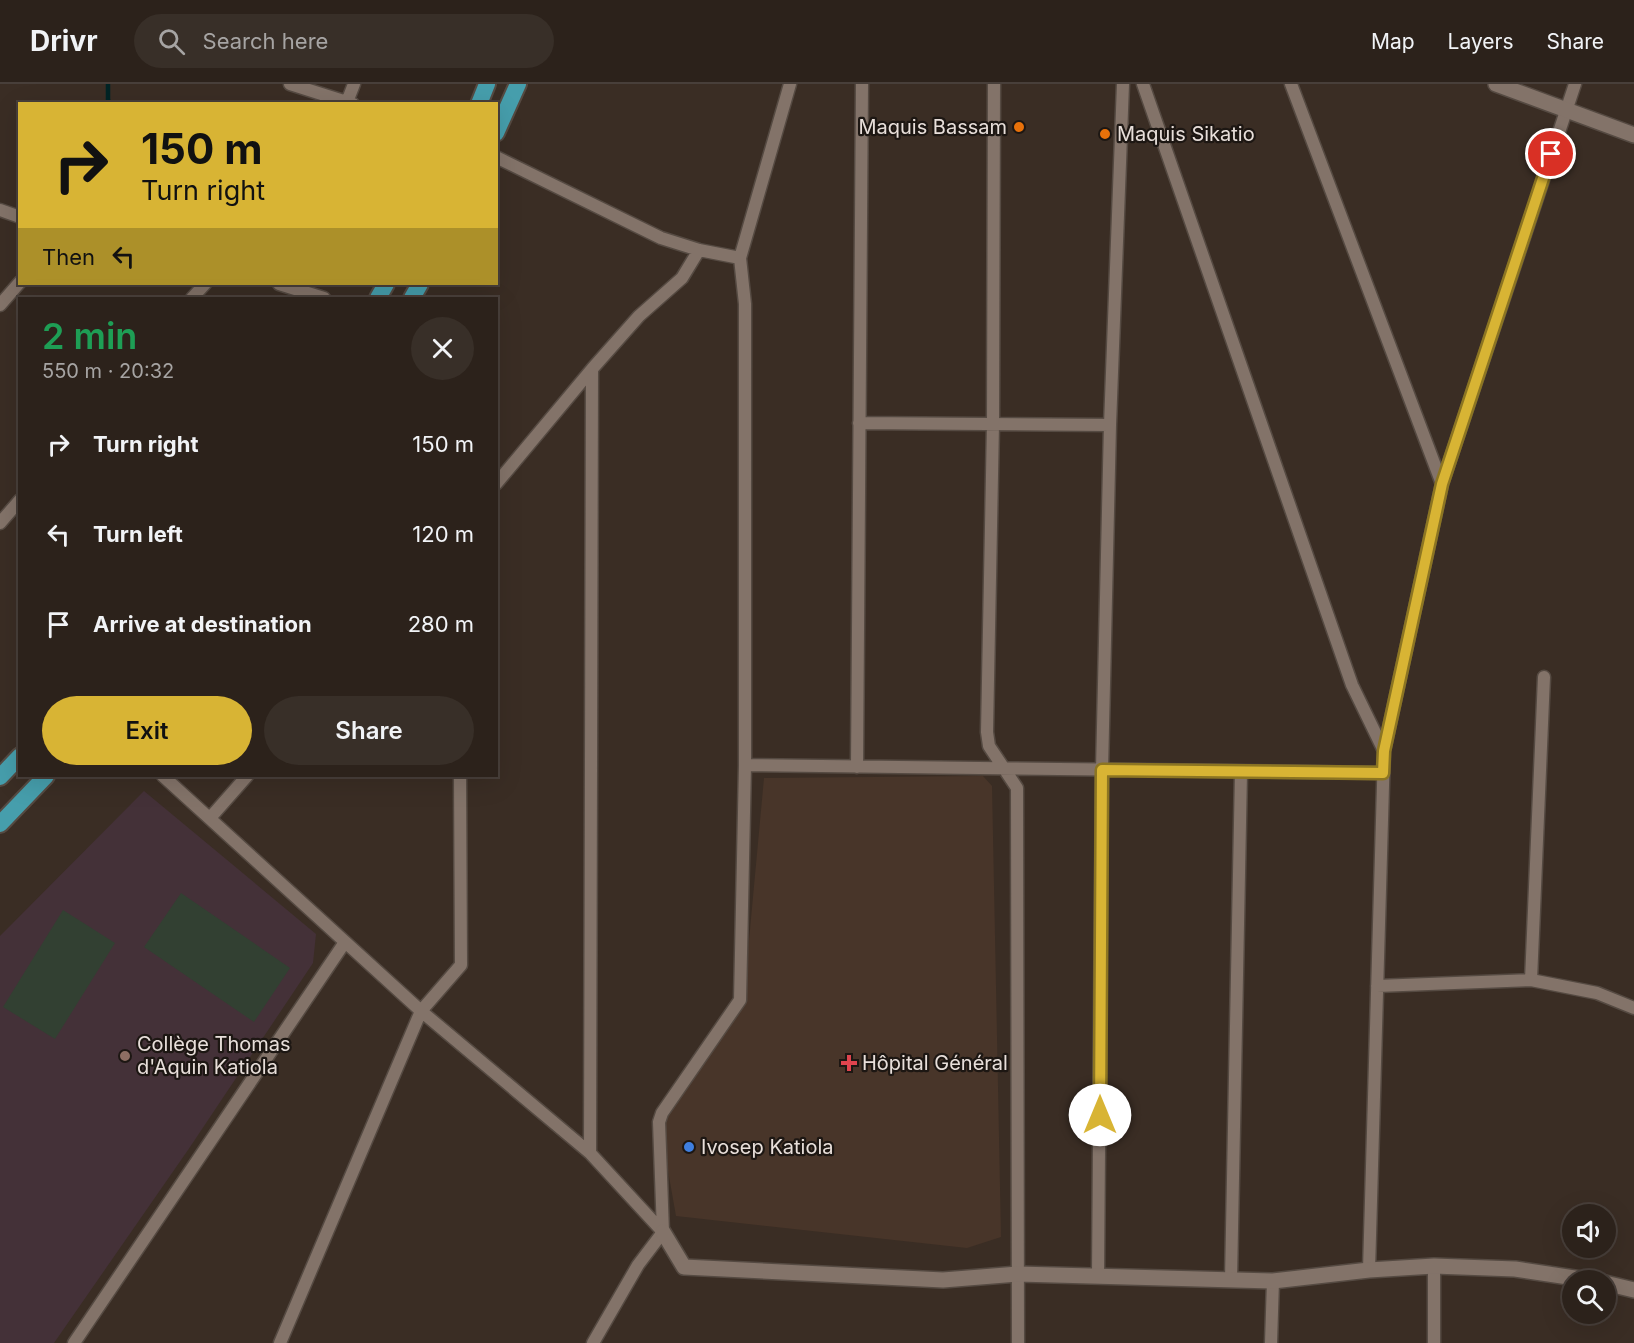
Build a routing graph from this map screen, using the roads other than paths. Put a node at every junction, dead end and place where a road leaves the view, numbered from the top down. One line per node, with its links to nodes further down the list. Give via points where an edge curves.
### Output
1 (290, 84): 13 (street)
2 (354, 84): 14 (street)
3 (487, 84): 15 (highway)
4 (518, 84): 17 (highway)
5 (790, 84): 23 (street)
6 (862, 84): 31 (street)
7 (994, 84): 32 (street)
8 (1123, 84): 33 (street)
9 (1143, 84): 39 (street, via 1352,685)
10 (1291, 84): 35 (street)
11 (1496, 84): 16 (street)
12 (1575, 84): 16 (street)
13 (347, 102)
14 (350, 102)
15 (479, 102)
16 (1565, 110): 18 (street); 35 (street)
17 (498, 129)
18 (1634, 135)
19 (498, 158): 22 (street, via 661,238)
20 (0, 210): 21 (street)
21 (18, 216)
22 (699, 250): 23 (street); 30 (street, via 682,278 639,316)
23 (740, 258): 41 (street, via 745,304)
24 (18, 284): 29 (street)
25 (204, 285): 27 (street)
26 (282, 285): 28 (street)
27 (193, 297)
28 (321, 297)
29 (0, 305)
30 (592, 369): 34 (street); 59 (street)
31 (859, 423): 32 (street); 42 (street)
32 (993, 424): 33 (street); 43 (street, via 987,732 988,746)
33 (1110, 425): 44 (street)
34 (498, 482)
35 (1442, 484): 39 (street)
36 (18, 502): 37 (street)
37 (0, 523)
38 (1544, 677): 55 (street)
39 (1384, 751): 46 (street)
40 (18, 758): 47 (highway)
41 (745, 765): 42 (street); 60 (street, via 740,1000 659,1122)
42 (857, 766): 43 (street)
43 (1004, 769): 44 (street); 63 (street, via 1017,788)
44 (1102, 770): 45 (street); 64 (street)
45 (1241, 772): 46 (street); 66 (street)
46 (1383, 773): 56 (street)
47 (0, 777)
48 (45, 777): 53 (highway)
49 (164, 777): 52 (street)
50 (246, 777): 52 (street)
51 (460, 777): 58 (street, via 461,965)
52 (210, 818): 54 (street)
53 (0, 824)
54 (345, 942): 58 (street); 70 (street)
55 (1531, 980): 56 (street); 57 (street, via 1597,993)
56 (1377, 986): 62 (street)
57 (1634, 1008)
58 (421, 1011): 59 (street); 71 (street)
59 (590, 1153): 60 (street)
60 (663, 1232): 63 (street, via 684,1267 943,1280); 72 (street, via 638,1265)
61 (1434, 1266): 62 (street); 65 (street, via 1515,1269); 75 (street)
62 (1370, 1270): 67 (street)
63 (1018, 1274): 64 (street); 73 (street)
64 (1098, 1276): 66 (street)
65 (1562, 1276)
66 (1231, 1280): 67 (street)
67 (1273, 1281): 74 (street)
68 (1616, 1286): 69 (street)
69 (1634, 1290)
70 (74, 1343)
71 (280, 1343)
72 (593, 1343)
73 (1018, 1343)
74 (1271, 1343)
75 (1434, 1343)

